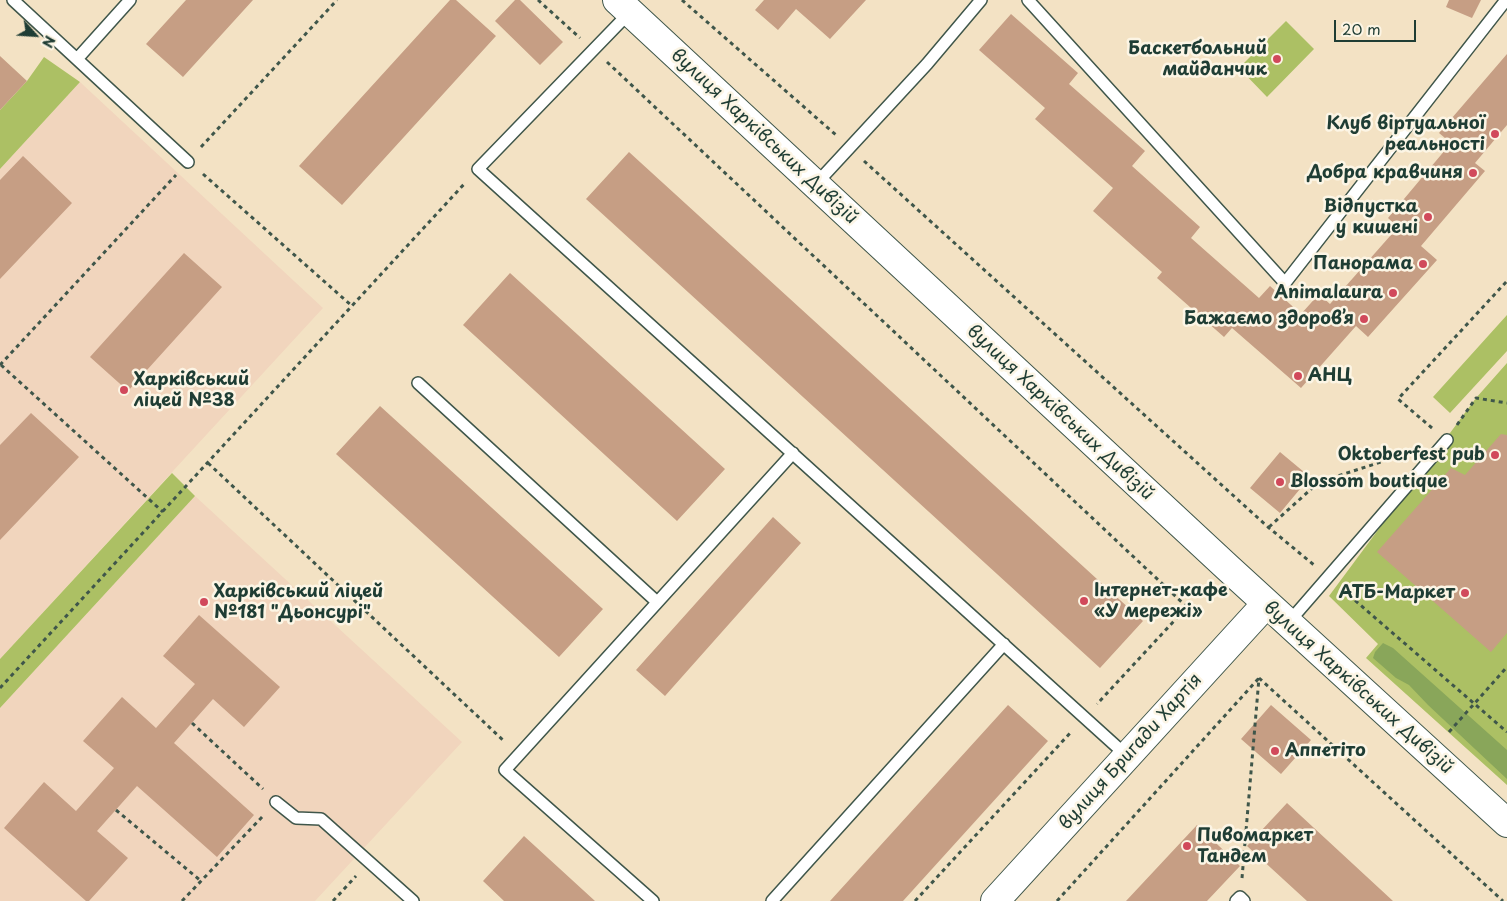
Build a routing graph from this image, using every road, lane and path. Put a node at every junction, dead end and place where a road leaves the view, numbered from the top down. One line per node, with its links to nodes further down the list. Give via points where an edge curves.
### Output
1 (13, 0): 11 (lane)
2 (130, 0): 11 (lane)
3 (337, 0): 13 (path)
4 (538, 0): 10 (path)
5 (682, 0): 12 (path)
6 (981, 0): 12 (lane)
7 (1028, 0): 8 (lane, via 1285,284)
8 (1506, 0)
9 (624, 6): 10 (lane); 15 (street, вулиця Харківських Дивізій)
10 (594, 50): 14 (lane); 37 (path, via 1187,607)
11 (77, 58): 13 (lane)
12 (850, 148): 15 (lane); 25 (path)
13 (188, 162): 17 (path); 18 (path)
14 (478, 169): 17 (path); 22 (lane)
15 (815, 185): 28 (street, вулиця Харківських Дивізій)
16 (1507, 281): 21 (path, via 1398,399)
17 (352, 306): 23 (path)
18 (0, 365): 24 (path)
19 (418, 382): 27 (lane)
20 (1507, 402): 21 (path, via 1476,398)
21 (1447, 440): 25 (path, via 1319,482); 26 (lane)
22 (793, 453): 27 (lane); 30 (lane)
23 (208, 462): 24 (path); 41 (path)
24 (163, 512): 35 (path)
25 (1268, 527): 26 (path)
26 (1327, 576): 29 (lane); 36 (path)
27 (657, 602): 41 (lane)
28 (1266, 604): 29 (street, вулиця Харківських Дивізій); 42 (street, вулиця Бригади Хартія)
29 (1288, 623): 40 (street, вулиця Харківських Дивізій)
30 (1004, 644): 37 (lane); 53 (lane)
31 (1507, 667): 32 (path)
32 (1501, 674): 33 (path); 36 (path)
33 (1507, 676)
34 (1260, 678): 48 (path); 56 (path); 57 (path)
35 (0, 688)
36 (1475, 703): 39 (path); 40 (path)
37 (1084, 717): 42 (lane); 54 (path)
38 (192, 723): 43 (path)
39 (1507, 732)
40 (1429, 752): 45 (street, вулиця Харківських Дивізій)
41 (518, 754): 52 (lane, via 505,770)
42 (1127, 756): 55 (street, вулиця Бригади Хартія)
43 (276, 802): 46 (lane, via 296,818 321,819); 47 (path)
44 (116, 810): 47 (path)
45 (1507, 823)
46 (369, 861): 50 (path); 51 (lane)
47 (201, 881): 49 (path)
48 (1240, 900)
49 (182, 901)
50 (333, 901)
51 (413, 901)
52 (653, 901)
53 (772, 901)
54 (915, 901)
55 (995, 901)
56 (1057, 901)
57 (1503, 901)

